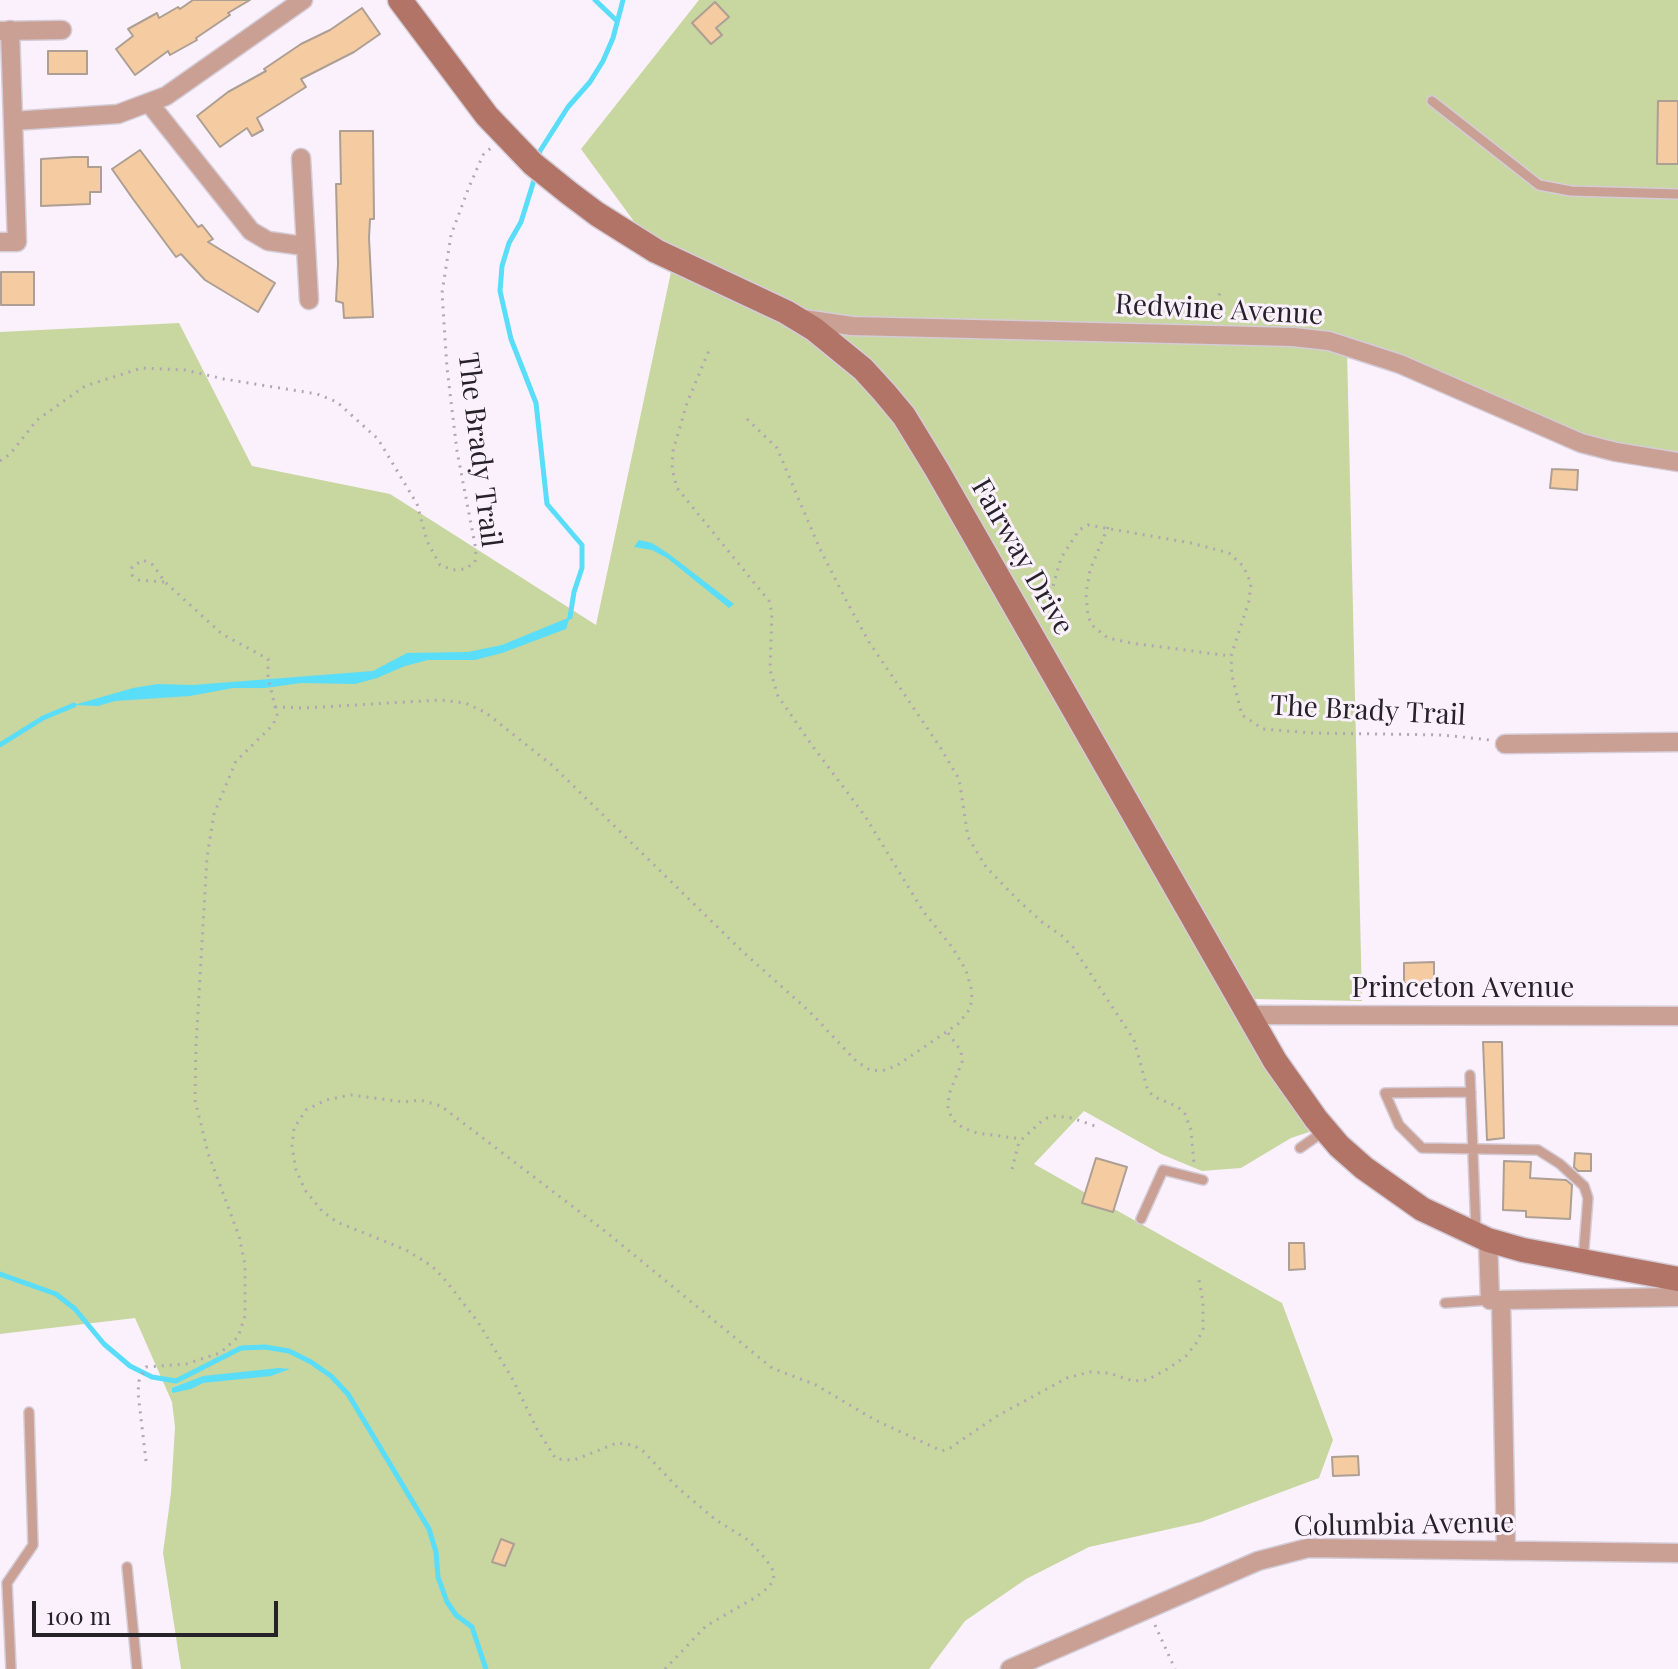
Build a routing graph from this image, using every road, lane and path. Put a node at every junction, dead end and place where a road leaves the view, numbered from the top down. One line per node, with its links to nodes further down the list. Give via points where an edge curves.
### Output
1 (303, 0): 6 (street)
2 (400, 0): 8 (street, Fairway Drive)
3 (5, 30): 4 (street); 7 (street)
4 (62, 30)
5 (1432, 101): 10 (lane, via 1539,185)
6 (149, 103): 7 (street, via 118,114); 12 (street, via 251,231 268,241)
7 (13, 121): 11 (street)
8 (504, 135): 15 (street, Fairway Drive, via 569,193 626,234); 19 (path, The Brady Trail, via 483,155 469,187 451,235 442,293 455,437 476,550 475,562 465,569 440,565 417,504 378,439 337,402 317,394 185,370 142,368 85,386 37,420)
9 (301, 158): 12 (street)
10 (1678, 194)
11 (9, 242)
12 (304, 246): 14 (street)
13 (1220, 291): 16 (path)
14 (309, 300)
15 (786, 312): 16 (street, Redwine Avenue, via 809,321 852,326); 23 (street, Fairway Drive, via 841,349 904,416)
16 (1212, 334): 20 (street, Redwine Avenue, via 1329,341 1365,351 1581,443)
17 (710, 348): 30 (path, via 673,451 677,488 769,601 770,670 778,696 966,970 969,1010)
18 (747, 419): 39 (path, via 777,448 861,629 959,779 968,837 986,867 1073,947 1134,1040 1148,1091 1185,1114)
19 (0, 461)
20 (1678, 462)
21 (1108, 527): 23 (path, The Brady Trail, via 1088,525 1079,530 1061,558 1046,611); 24 (path, The Brady Trail, via 1229,553 1243,566 1251,583 1249,601); 24 (path, via 1086,594 1094,627 1108,638 1131,643)
22 (165, 582): 22 (path, via 143,560 132,567 139,580); 25 (path, via 222,634 268,659)
23 (1025, 623): 28 (street, Fairway Drive)
24 (1231, 656): 27 (path, The Brady Trail, via 1242,715 1263,729 1443,735)
25 (275, 707): 30 (path, via 440,700 485,712 553,766 856,1061 882,1071); 49 (path, via 273,725 236,761 214,814 196,1046 195,1100 239,1236 245,1316 238,1337 220,1353 186,1364 146,1367 138,1393)
26 (1678, 742): 27 (street)
27 (1505, 744)
28 (1248, 1015): 29 (street, Princeton Avenue); 34 (street, Fairway Drive)
29 (1678, 1016)
30 (948, 1032): 35 (path, via 962,1062 949,1094 952,1119 977,1133)
31 (1470, 1075): 32 (lane)
32 (1471, 1092): 37 (lane); 37 (lane, via 1385,1093 1399,1125 1422,1148)
33 (1098, 1127): 35 (path, via 1054,1116)
34 (1326, 1130): 36 (lane); 41 (street, Fairway Drive, via 1394,1190)
35 (1022, 1139): 38 (path)
36 (1300, 1148)
37 (1473, 1150): 41 (lane); 42 (lane, via 1538,1150 1584,1186 1588,1198)
38 (1012, 1169)
39 (1199, 1180): 40 (lane, via 1163,1170)
40 (1141, 1219)
41 (1482, 1237): 42 (street, Fairway Drive); 46 (street)
42 (1583, 1261): 43 (street, Fairway Drive)
43 (1678, 1279)
44 (1199, 1280): 56 (path, via 1203,1329 1186,1356 1169,1368 1147,1380 1090,1372 1067,1378 942,1451 816,1385 772,1368 441,1106 351,1095 306,1110 294,1128 292,1146 305,1190 337,1222 432,1266 478,1322 556,1459 574,1460 617,1443 633,1445 716,1520 748,1540 772,1568 769,1587 706,1626)
45 (1678, 1297): 46 (street, via 1526,1307)
46 (1496, 1300): 47 (lane); 50 (street)
47 (1445, 1303)
48 (29, 1412): 54 (lane, via 33,1545 7,1583)
49 (146, 1461)
50 (1506, 1551): 51 (street, Columbia Avenue); 53 (street, Columbia Avenue, via 1308,1548 1258,1561)
51 (1678, 1553)
52 (127, 1567): 55 (lane)
53 (1148, 1608): 57 (street, Columbia Avenue); 58 (path)
54 (11, 1669)
55 (137, 1669)
56 (665, 1669)
57 (1010, 1669)
58 (1175, 1669)

